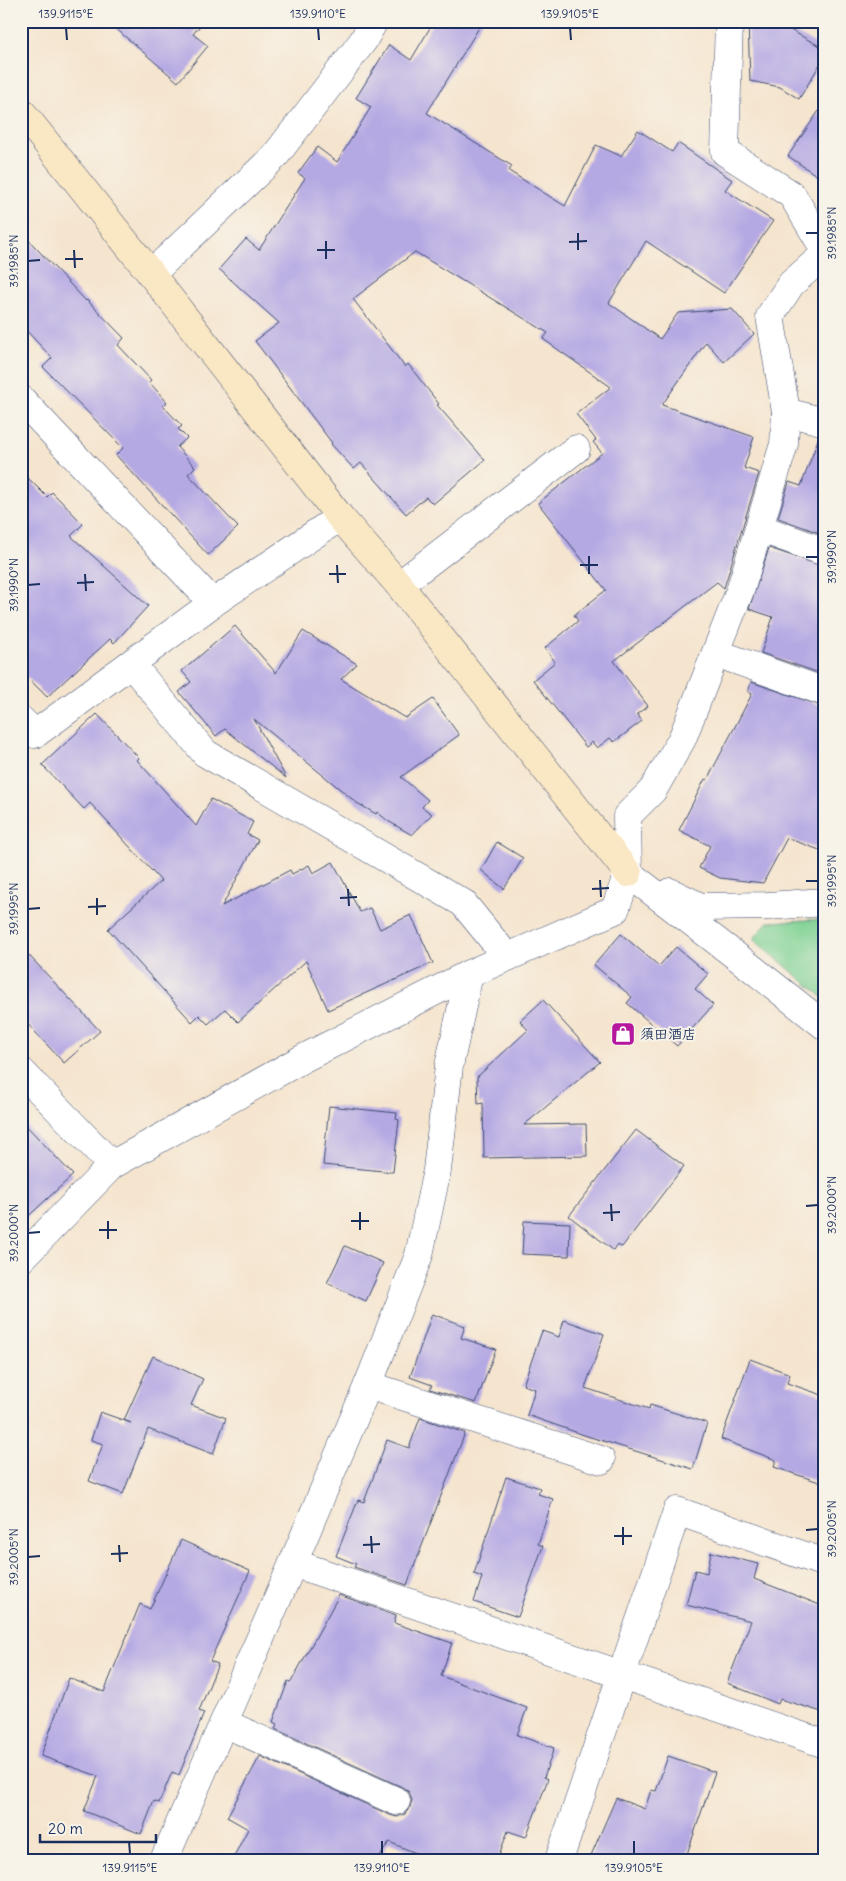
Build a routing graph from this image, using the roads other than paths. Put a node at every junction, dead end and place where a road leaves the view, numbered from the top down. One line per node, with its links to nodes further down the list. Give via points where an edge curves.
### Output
1 (374, 21): 6 (street, via 363,41 275,156)
2 (728, 21): 4 (street, via 725,152 792,195)
3 (21, 111): 6 (street)
4 (825, 250)
5 (825, 254): 8 (street, via 791,284 770,316)
6 (151, 274): 11 (street)
7 (21, 399): 15 (street)
8 (786, 412): 9 (street); 12 (street, via 784,444)
9 (825, 422)
10 (576, 449): 14 (street)
11 (340, 517): 14 (street); 15 (street)
12 (759, 528): 13 (street); 16 (street)
13 (825, 552)
14 (399, 585): 20 (street)
15 (213, 603): 17 (street)
16 (716, 653): 18 (street); 20 (street, via 682,739 653,790 627,816)
17 (131, 664): 19 (street, via 35,734); 22 (street, via 206,753 463,902)
18 (825, 692)
19 (21, 720)
20 (628, 873): 21 (street, via 702,907); 22 (street, via 615,910); 24 (street)
21 (825, 902)
22 (507, 957): 23 (street)
23 (469, 974): 26 (street, via 304,1058); 28 (street, via 449,1066 437,1170 419,1255)
24 (825, 1026)
25 (21, 1071): 26 (street)
26 (112, 1165): 27 (street)
27 (21, 1259)
28 (368, 1385): 29 (street); 30 (street)
29 (601, 1460)
30 (293, 1563): 32 (street); 33 (street)
31 (825, 1564): 32 (street, via 677,1511)
32 (622, 1675): 34 (street); 37 (street)
33 (224, 1723): 35 (street); 36 (street)
34 (825, 1744)
35 (396, 1800)
36 (164, 1860)
37 (559, 1860)

